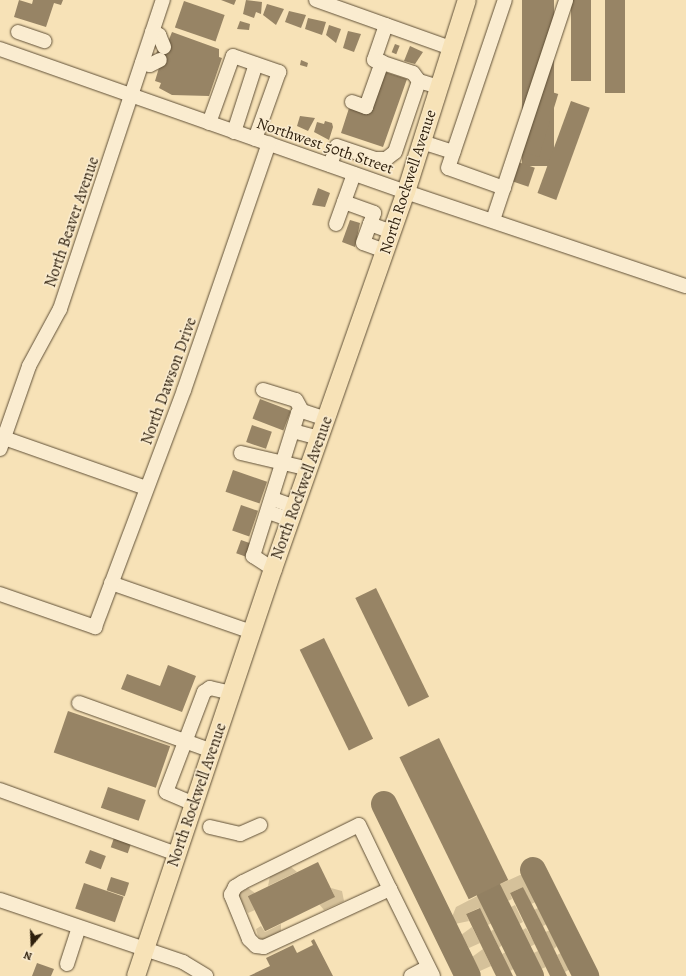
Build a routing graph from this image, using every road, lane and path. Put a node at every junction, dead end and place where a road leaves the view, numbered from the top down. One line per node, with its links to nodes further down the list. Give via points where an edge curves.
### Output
1 (163, 0): 8 (street, North Beaver Avenue)
2 (316, 0): 6 (street)
3 (468, 0): 9 (main road, North Rockwell Avenue)
4 (505, 0): 24 (street)
5 (566, 0): 28 (street)
6 (386, 25): 9 (street); 12 (street, via 374,60)
7 (18, 32): 11 (street, via 38,39)
8 (152, 32): 13 (street, North Beaver Avenue); 13 (street, via 159,35 162,53 150,65)
9 (451, 48): 16 (main road, North Rockwell Avenue)
10 (0, 49): 11 (street, Northwest 50th Street)
11 (25, 58): 17 (street, Northwest 50th Street)
12 (382, 62): 15 (street, via 413,74); 18 (street, via 366,107)
13 (142, 63): 17 (street, North Beaver Avenue)
14 (256, 64): 19 (street, via 233,56); 20 (street); 21 (street, North Dawson Drive, via 279,72)
15 (419, 81): 16 (street); 22 (street)
16 (439, 87): 23 (main road, North Rockwell Avenue)
17 (132, 95): 19 (street, Northwest 50th Street); 42 (street, North Beaver Avenue, via 60,309 29,366)
18 (352, 102)
19 (209, 124): 20 (street, Northwest 50th Street)
20 (234, 132): 21 (street, Northwest 50th Street)
21 (262, 141): 26 (street, Northwest 50th Street); 46 (street, North Dawson Drive, via 184,390)
22 (398, 144): 23 (street); 25 (street, via 395,152 386,159)
23 (421, 146): 24 (street); 29 (main road, North Rockwell Avenue)
24 (453, 152): 28 (street, via 448,168)
25 (366, 156): 26 (street, via 337,146); 27 (street)
26 (330, 165): 27 (street, Northwest 50th Street)
27 (357, 175): 29 (street, Northwest 50th Street); 30 (street)
28 (504, 188): 31 (street)
29 (406, 192): 31 (street, Northwest 50th Street); 34 (main road, North Rockwell Avenue)
30 (344, 202): 32 (street); 33 (street, via 374,213)
31 (493, 220): 36 (street, Northwest 50th Street)
32 (336, 224)
33 (370, 224): 34 (street); 35 (street, via 363,243)
34 (392, 232): 35 (main road, North Rockwell Avenue)
35 (386, 251): 39 (main road, North Rockwell Avenue)
36 (686, 286)
37 (263, 390): 38 (street, via 296,400)
38 (302, 411): 39 (street); 40 (street, via 298,413)
39 (326, 419): 41 (main road, North Rockwell Avenue)
40 (293, 430): 41 (street); 44 (street)
41 (320, 438): 45 (main road, North Rockwell Avenue)
42 (2, 443): 46 (street)
43 (241, 453): 44 (street)
44 (285, 461): 45 (street); 47 (street)
45 (309, 469): 48 (main road, North Rockwell Avenue)
46 (146, 488): 52 (street, North Dawson Drive)
47 (270, 505): 48 (street); 49 (street)
48 (293, 513): 50 (main road, North Rockwell Avenue)
49 (258, 542): 50 (street); 51 (street, via 253,556)
50 (280, 550): 51 (main road, North Rockwell Avenue)
51 (273, 569): 54 (main road, North Rockwell Avenue)
52 (111, 583): 53 (street, North Dawson Drive, via 94,627); 54 (street)
53 (0, 594)
54 (252, 632): 55 (main road, North Rockwell Avenue)
55 (232, 693): 57 (street, via 210,688 204,692); 58 (main road, North Rockwell Avenue)
56 (79, 703): 57 (street)
57 (185, 741): 58 (street); 60 (street, via 166,792)
58 (212, 751): 60 (main road, North Rockwell Avenue)
59 (0, 790): 63 (street)
60 (194, 804): 63 (main road, North Rockwell Avenue)
61 (260, 825): 62 (street, via 240,834)
62 (210, 827)
63 (177, 854): 67 (main road, North Rockwell Avenue)
64 (390, 889): 64 (street, via 359,825 243,882 235,887 231,895 249,939 256,946 264,947); 69 (street)
65 (0, 900): 66 (street)
66 (79, 928): 67 (street); 68 (street)
67 (144, 950): 70 (main road, North Rockwell Avenue); 71 (street, via 192,966)
68 (67, 964)
69 (431, 972): 72 (street)
70 (136, 976)
71 (206, 976)
72 (411, 976)

